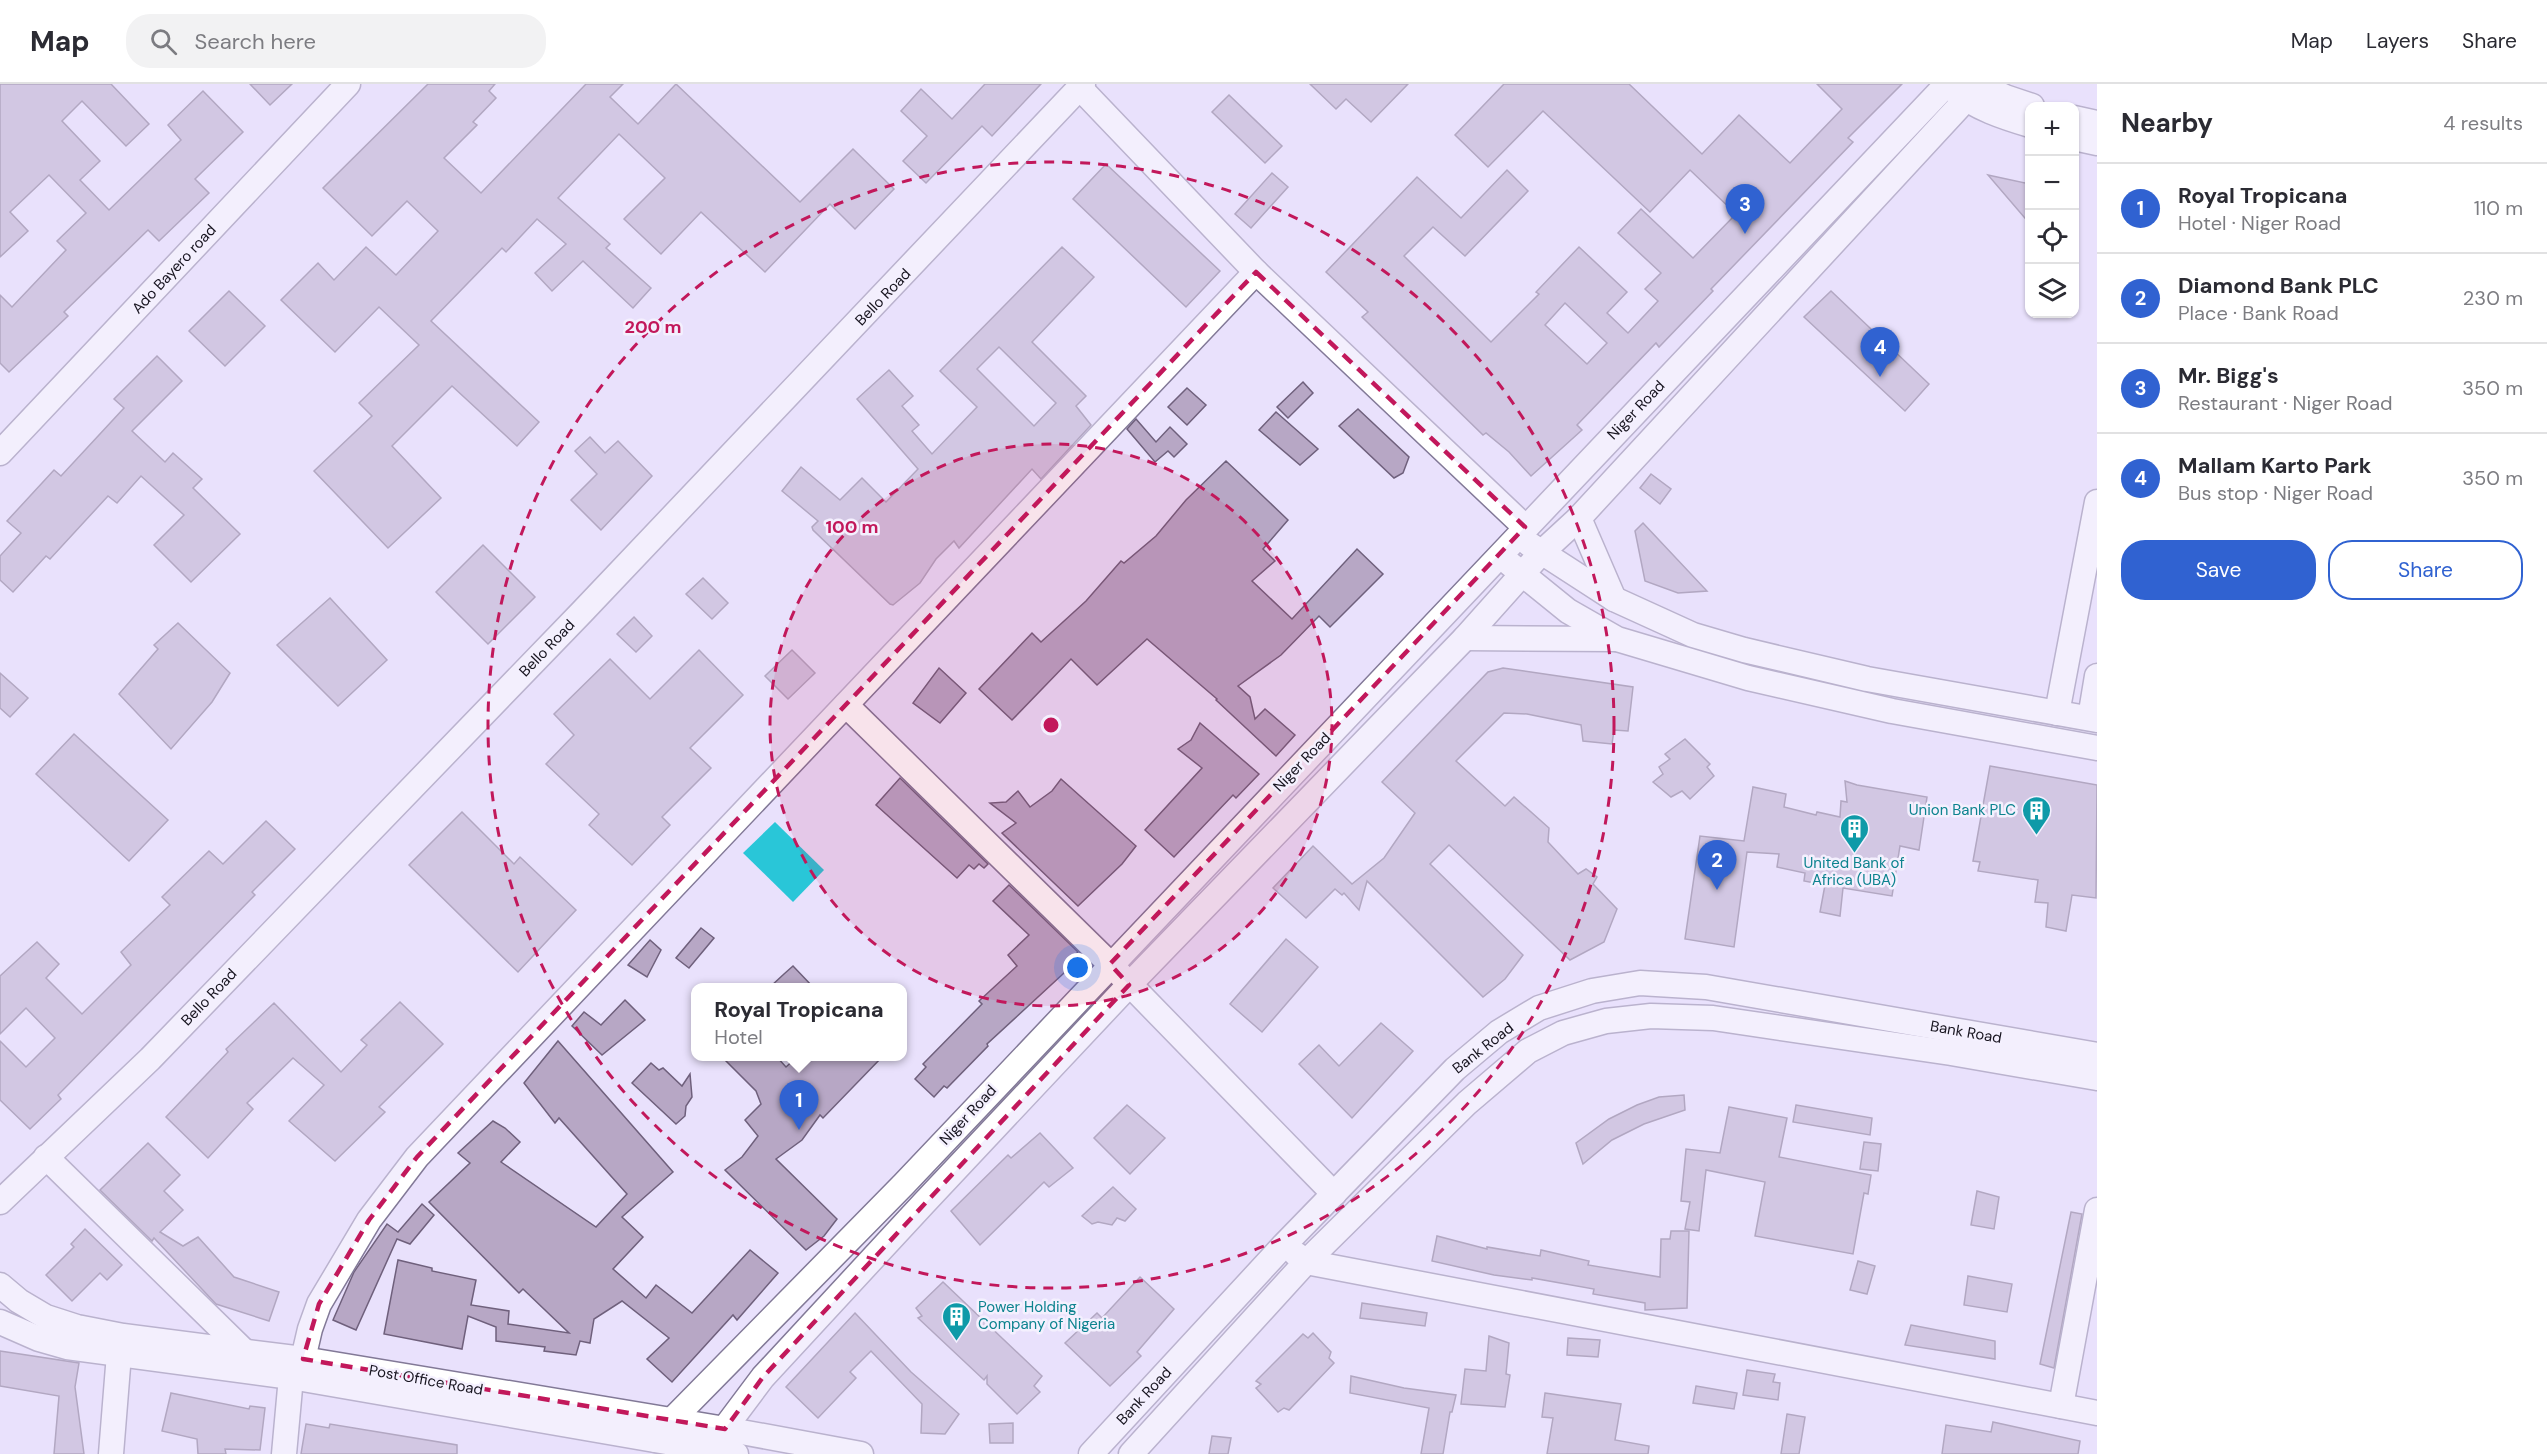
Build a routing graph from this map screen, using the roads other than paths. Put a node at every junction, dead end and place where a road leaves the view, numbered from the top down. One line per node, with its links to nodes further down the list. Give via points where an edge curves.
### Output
1 (348, 84): 12 (street, Ado Bayero road)
2 (1947, 84): 4 (street); 15 (street, Niger Road)
3 (1082, 86): 11 (street); 32 (street, Bello Road, via 171,1037)
4 (1977, 88): 5 (street); 7 (street, via 2005,117); 14 (street, Niger Road)
5 (2025, 104)
6 (2079, 119): 8 (street)
7 (2025, 123)
8 (2097, 123)
9 (2079, 139): 10 (street)
10 (2097, 142)
11 (1256, 272): 15 (street); 23 (street)
12 (0, 453)
13 (2097, 502): 24 (street)
14 (1579, 518): 16 (street, Niger Road); 19 (street)
15 (1521, 531): 16 (street); 17 (street, Niger Road)
16 (1542, 553): 18 (street, Niger Road); 19 (street)
17 (1499, 555): 18 (street); 27 (street, Niger Road)
18 (1522, 574): 20 (street, Niger Road); 21 (street, via 1568,611)
19 (1614, 598): 24 (street, via 1693,635 1744,650 1867,679)
20 (1465, 638): 21 (street); 28 (street, Niger Road)
21 (1617, 639): 26 (street, via 1759,681 1892,711)
22 (2097, 676): 25 (street)
23 (846, 705): 27 (street); 44 (street, via 417,1157 369,1220 319,1304)
24 (2057, 713): 25 (street)
25 (2093, 719)
26 (2097, 748)
27 (1110, 964): 28 (street); 33 (street, Niger Road)
28 (1129, 985): 34 (street); 36 (street, Niger Road)
29 (1953, 1041): 30 (street, Bank Road); 31 (street, Bank Road); 34 (street, Bank Road, via 1706,987 1640,983 1592,991 1539,1008 1499,1032 1455,1069); 39 (street, Bank Road, via 1713,1018 1651,1016 1606,1021 1563,1033 1528,1051 1467,1103)
30 (2097, 1055)
31 (2097, 1078)
32 (46, 1157): 35 (street, Bello Road); 42 (street)
33 (904, 1184): 36 (street); 47 (street, Niger Road)
34 (1334, 1194): 38 (street, Bank Road)
35 (0, 1202)
36 (924, 1203): 48 (street, Niger Road, via 763,1377)
37 (2097, 1210): 45 (street)
38 (1284, 1245): 39 (street); 55 (street, Bank Road)
39 (1306, 1262): 45 (street); 56 (street, Bank Road)
40 (0, 1285): 42 (street, Post Office Road, via 46,1317 76,1327)
41 (0, 1322): 43 (street, Post Office Road, via 39,1340)
42 (244, 1351): 44 (street, Post Office Road)
43 (119, 1354): 44 (street, Post Office Road); 51 (street)
44 (297, 1368): 47 (street, Post Office Road); 49 (street, Post Office Road); 52 (street)
45 (2061, 1406): 46 (street)
46 (2097, 1413)
47 (671, 1421): 48 (street, Post Office Road); 49 (street, Niger Road)
48 (725, 1429): 50 (street, Niger Road); 54 (street, Post Office Road)
49 (656, 1440): 50 (street, Post Office Road)
50 (709, 1449): 53 (street, Post Office Road)
51 (111, 1454)
52 (284, 1454)
53 (736, 1454)
54 (861, 1454)
55 (1091, 1454)
56 (1131, 1454)

